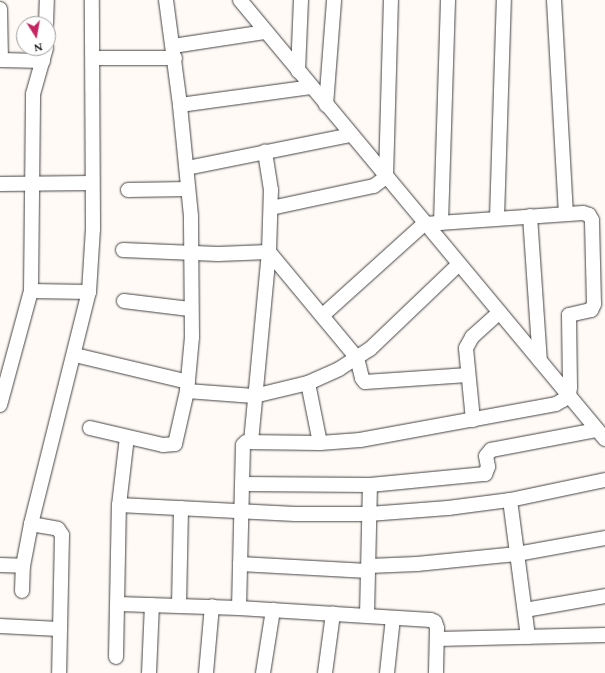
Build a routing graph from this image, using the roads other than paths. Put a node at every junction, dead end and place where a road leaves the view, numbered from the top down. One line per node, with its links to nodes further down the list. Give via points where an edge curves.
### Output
1 (47, 0): 13 (street)
2 (92, 0): 18 (street)
3 (166, 0): 15 (street)
4 (240, 0): 11 (street)
5 (301, 0): 20 (street)
6 (334, 0): 23 (street)
7 (391, 0): 27 (street)
8 (448, 0): 37 (street)
9 (504, 0): 36 (street)
10 (554, 0): 34 (street)
11 (251, 7): 14 (street)
12 (0, 9): 19 (street)
13 (46, 16)
14 (266, 32): 15 (street); 20 (street)
15 (174, 52): 18 (street); 22 (street)
16 (29, 56): 19 (street)
17 (43, 56): 30 (street, via 33,94)
18 (93, 58): 28 (street)
19 (0, 60)
20 (298, 72): 21 (street)
21 (311, 87): 22 (street); 23 (street)
22 (180, 105): 26 (street)
23 (326, 105): 24 (street)
24 (351, 135): 25 (street); 27 (street)
25 (265, 151): 26 (street); 33 (street)
26 (187, 168): 31 (street)
27 (386, 177): 33 (street, via 374,186); 38 (street)
28 (92, 183): 30 (street); 44 (street, via 92,263)
29 (0, 184): 30 (street)
30 (32, 185): 43 (street)
31 (188, 189): 32 (street); 40 (street)
32 (128, 190)
33 (271, 208): 41 (street)
34 (566, 214): 35 (street); 56 (street, via 583,213 589,215 592,220 594,304 591,310 569,315)
35 (530, 216): 36 (street); 51 (street)
36 (497, 218): 37 (street)
37 (441, 223): 38 (street)
38 (424, 224): 42 (street); 48 (street)
39 (123, 250): 40 (street)
40 (192, 251): 41 (street, via 225,254); 46 (street)
41 (269, 252): 48 (street); 55 (street)
42 (458, 265): 47 (street); 50 (street)
43 (31, 291): 44 (street); 57 (street)
44 (89, 292): 49 (street)
45 (124, 301): 46 (street)
46 (190, 309): 54 (street, via 192,337)
47 (499, 314): 51 (street); 52 (street, via 468,342)
48 (322, 316): 50 (street)
49 (75, 355): 54 (street); 72 (street)
50 (357, 358): 52 (street, via 365,382); 53 (street)
51 (540, 361): 56 (street)
52 (468, 374): 58 (street)
53 (308, 383): 55 (street); 63 (street)
54 (188, 386): 55 (street); 61 (street, via 175,444 163,446)
55 (254, 396): 62 (street)
56 (569, 396): 58 (street, via 556,404); 60 (street)
57 (0, 405)
58 (473, 420): 63 (street, via 398,434)
59 (90, 428): 61 (street)
60 (601, 435): 66 (street, via 491,450 486,456 488,467 485,474)
61 (127, 437): 68 (street)
62 (251, 442): 63 (street); 65 (street, via 246,442 242,448)
63 (320, 443)
64 (605, 480): 67 (street)
65 (242, 484): 66 (street); 70 (street)
66 (370, 485): 71 (street)
67 (510, 500): 71 (street); 74 (street)
68 (119, 505): 69 (street); 81 (street)
69 (181, 508): 70 (street); 83 (street)
70 (241, 511): 71 (street); 75 (street)
71 (369, 514): 78 (street)
72 (31, 524): 77 (street); 92 (street, via 58,529 62,536)
73 (605, 538): 74 (street)
74 (517, 554): 78 (street); 87 (street)
75 (240, 564): 78 (street); 85 (street)
76 (0, 565): 77 (street)
77 (23, 566): 79 (street)
78 (369, 569): 89 (street)
79 (22, 591)
80 (605, 596): 87 (street)
81 (118, 604): 82 (street); 96 (street)
82 (152, 605): 83 (street); 98 (street)
83 (179, 605): 84 (street)
84 (212, 606): 85 (street); 99 (street)
85 (239, 608): 86 (street)
86 (273, 610): 88 (street); 100 (street)
87 (525, 610): 94 (street)
88 (333, 614): 89 (street); 101 (street)
89 (367, 616): 90 (street)
90 (393, 618): 95 (street, via 435,622); 102 (street)
91 (0, 626): 92 (street)
92 (59, 630): 97 (street)
93 (605, 635): 94 (street)
94 (528, 637): 95 (street)
95 (437, 639): 103 (street)
96 (116, 657)
97 (59, 673)
98 (149, 673)
99 (206, 673)
100 (263, 673)
101 (325, 673)
102 (387, 673)
103 (436, 673)

